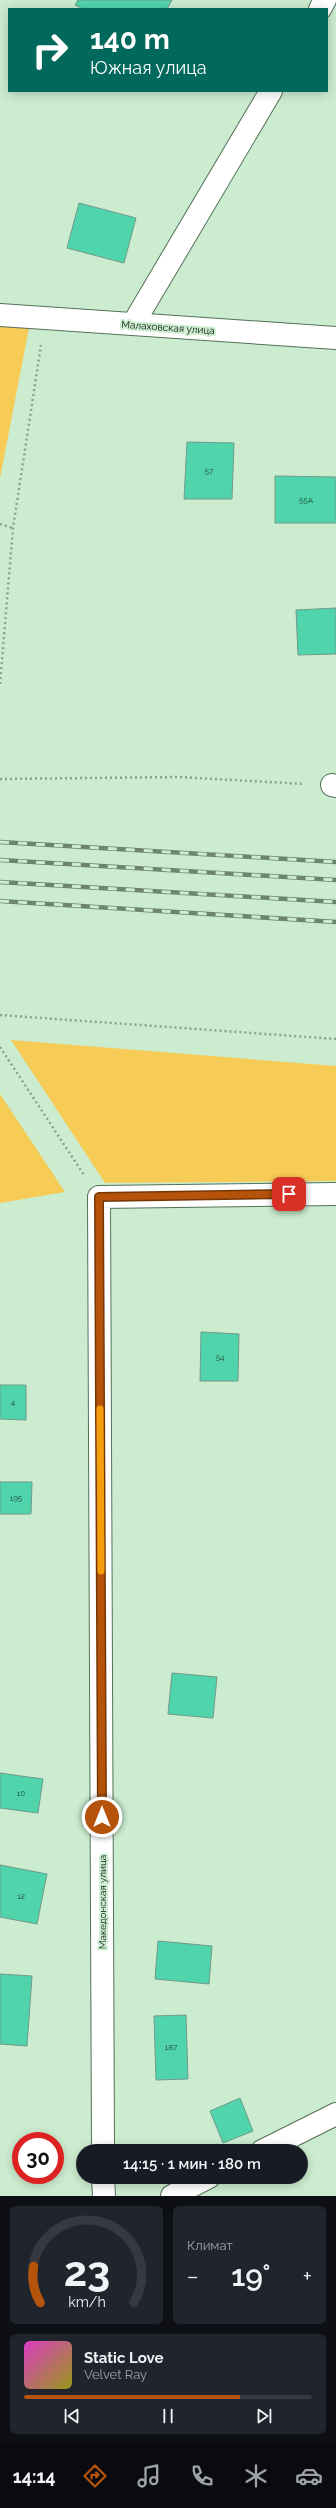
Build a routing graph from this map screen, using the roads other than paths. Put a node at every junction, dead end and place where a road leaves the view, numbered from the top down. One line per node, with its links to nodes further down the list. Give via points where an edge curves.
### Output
1 (270, 92): 3 (street)
2 (0, 315): 3 (street, Малаховская улица)
3 (133, 324): 4 (street, Малаховская улица)
4 (336, 338)
5 (336, 1194): 7 (street, Македонская улица, via 99,1197)
6 (336, 2114): 8 (street)
7 (103, 2144)
8 (276, 2144)
9 (104, 2184): 11 (street)
10 (195, 2184): 12 (street)
11 (104, 2196)
12 (172, 2196)

